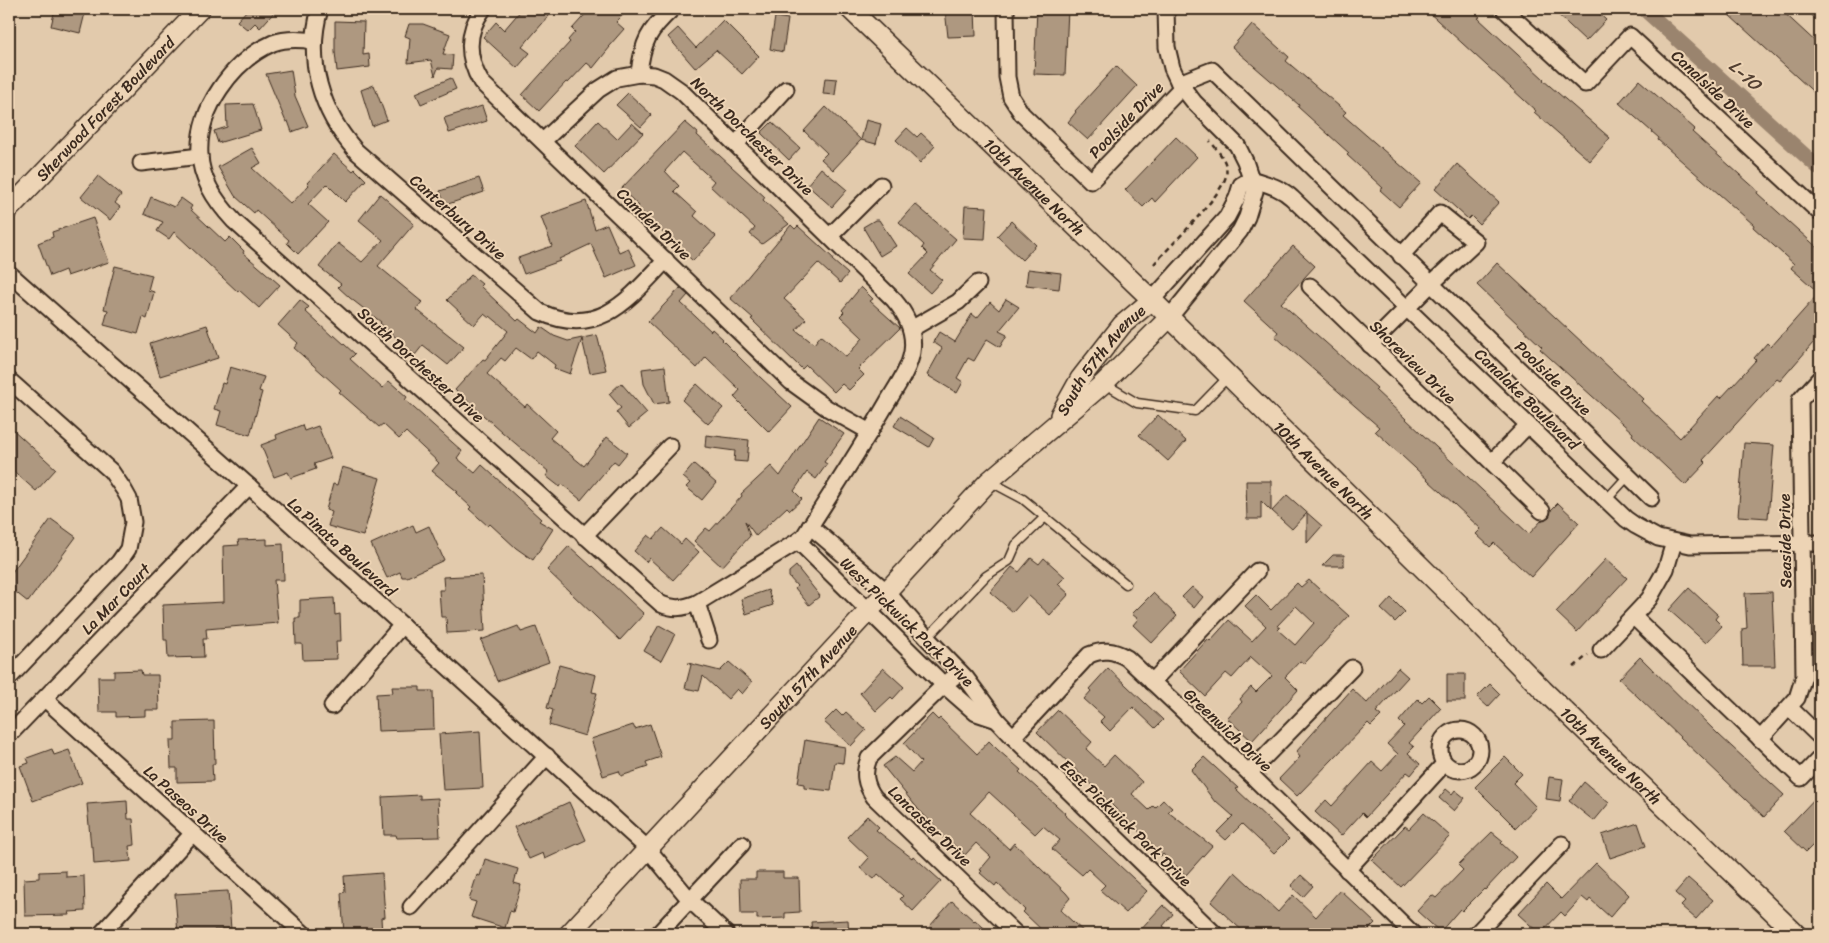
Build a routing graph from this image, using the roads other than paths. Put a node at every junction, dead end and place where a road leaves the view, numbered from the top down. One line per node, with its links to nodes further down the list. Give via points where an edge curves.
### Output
1 (200, 9): 21 (street, Sherwood Forest Boulevard)
2 (320, 9): 11 (street, Canterbury Drive)
3 (483, 9): 15 (street, Camden Drive, via 470,41 476,73)
4 (672, 9): 12 (street, via 646,38)
5 (850, 9): 30 (street, 10th Avenue North)
6 (1006, 9): 13 (street, Poolside Drive, via 1007,77 1011,97 1022,114 1092,181)
7 (1166, 9): 13 (street, via 1167,47)
8 (1504, 9): 22 (street, Canalside Drive, via 1585,84 1630,36)
9 (1813, 9): 10 (lane)
10 (1820, 16)
11 (314, 41): 17 (street, South Dorchester Drive, via 292,39 274,43 239,67 213,100 202,130); 25 (street, Canterbury Drive, via 318,82 325,103 348,141 540,312 574,321 598,318 627,300)
12 (639, 74): 15 (street, North Dorchester Drive, via 607,83); 16 (street, North Dorchester Drive, via 654,75 673,84)
13 (1180, 85): 19 (street, South 57th Avenue, via 1237,145); 24 (street, Poolside Drive, via 1212,70)
14 (786, 89): 16 (street)
15 (543, 141): 25 (street, Camden Drive)
16 (736, 144): 23 (street, North Dorchester Drive)
17 (200, 156): 18 (street); 52 (street, South Dorchester Drive, via 208,186 219,206 234,221)
18 (141, 163)
19 (1251, 179): 30 (street, South 57th Avenue, via 1241,185 1232,209 1215,232); 31 (street, Canalake Boulevard, via 1284,191); 32 (street, South 57th Avenue, via 1255,191 1244,224)
20 (881, 185): 23 (street)
21 (9, 209)
22 (1820, 213)
23 (830, 236): 33 (street, North Dorchester Drive, via 894,300)
24 (1401, 256): 28 (street, Poolside Drive); 28 (street, via 1440,213 1476,242)
25 (666, 260): 41 (street, Camden Drive, via 791,382 827,408)
26 (9, 273): 46 (street, La Pinata Boulevard)
27 (978, 283): 33 (street, via 958,302)
28 (1431, 284): 31 (street); 44 (street, Poolside Drive)
29 (1310, 286): 34 (street, Shoreview Drive)
30 (1152, 300): 32 (street, 10th Avenue North); 40 (street, South 57th Avenue, via 1122,324 1080,379)
31 (1407, 309): 34 (street); 39 (street, Canalake Boulevard)
32 (1169, 318): 35 (street, 10th Avenue North); 38 (street, South 57th Avenue)
33 (911, 328): 41 (street, South Dorchester Drive, via 909,363)
34 (1370, 345): 43 (street, Shoreview Drive)
35 (1228, 377): 38 (lane, via 1195,411 1137,403); 91 (street, 10th Avenue North, via 1543,690)
36 (1820, 378): 55 (street, Seaside Drive, via 1800,400)
37 (9, 380): 69 (street, via 111,471 129,499 132,522 128,549 118,562)
38 (1104, 383): 40 (street, South 57th Avenue)
39 (1528, 425): 43 (street); 48 (street, Canalake Boulevard)
40 (1053, 426): 45 (street, South 57th Avenue)
41 (870, 432): 51 (street, South Dorchester Drive)
42 (670, 446): 52 (street)
43 (1492, 462): 49 (street, Shoreview Drive)
44 (1628, 476): 47 (street, Poolside Drive); 48 (lane)
45 (989, 482): 50 (lane, via 1023,499); 59 (street, South 57th Avenue)
46 (249, 486): 63 (street, La Pinata Boulevard); 72 (street, La Mar Court)
47 (1651, 498)
48 (1606, 500): 54 (street, Canalake Boulevard, via 1636,526 1658,538)
49 (1542, 511)
50 (1045, 517): 58 (lane); 64 (lane, via 1016,545 1009,561 986,576)
51 (810, 526): 53 (street, South Dorchester Drive); 59 (street, West Pickwick Park Drive)
52 (584, 536): 60 (street, South Dorchester Drive, via 661,604 681,609)
53 (798, 541): 60 (street, South Dorchester Drive); 61 (street, West Pickwick Park Drive)
54 (1674, 542): 55 (street, Canalake Boulevard, via 1690,545); 62 (street, via 1661,579)
55 (1802, 543): 56 (street, Canalake Boulevard); 74 (street, Seaside Drive, via 1804,676 1802,688)
56 (1820, 543)
57 (1257, 571): 70 (street)
58 (1126, 584)
59 (887, 592): 61 (street, South 57th Avenue); 64 (street, West Pickwick Park Drive)
60 (697, 603): 65 (street)
61 (869, 612): 71 (street, West Pickwick Park Drive); 87 (street, South 57th Avenue)
62 (1634, 617): 66 (street); 79 (street)
63 (402, 625): 73 (street); 80 (street, La Pinata Boulevard)
64 (927, 638): 68 (street, West Pickwick Park Drive)
65 (709, 640)
66 (1601, 650)
67 (1352, 668): 83 (street)
68 (960, 672): 71 (street, Lancaster Drive); 75 (street, West Pickwick Park Drive)
69 (9, 678)
70 (1152, 682): 77 (street, Greenwich Drive, via 1127,658 1108,650 1098,651 1089,655); 83 (street, Greenwich Drive)
71 (944, 685): 75 (street, West Pickwick Park Drive, via 976,712); 97 (street, Lancaster Drive, via 869,758 865,778 867,788)
72 (45, 699): 76 (street, La Mar Court); 84 (street, La Paseos Drive)
73 (332, 706)
74 (1790, 708): 78 (street); 79 (street, Seaside Drive)
75 (996, 720): 77 (street, West Pickwick Park Drive)
76 (9, 735)
77 (1013, 737): 98 (street, East Pickwick Park Drive)
78 (1820, 737)
79 (1760, 739): 81 (street, via 1801,778)
80 (547, 756): 87 (street, La Pinata Boulevard); 90 (street)
81 (1820, 758)
82 (1444, 764): 88 (street)
83 (1248, 773): 88 (street, Greenwich Drive)
84 (193, 833): 92 (street); 93 (street, La Paseos Drive)
85 (742, 844): 89 (street)
86 (1562, 844): 100 (street)
87 (648, 849): 89 (street, La Pinata Boulevard); 94 (street, South 57th Avenue)
88 (1347, 870): 99 (street, Greenwich Drive)
89 (690, 900): 95 (street); 96 (street, La Pinata Boulevard)
90 (411, 907)
91 (1791, 930)
92 (101, 934)
93 (304, 934)
94 (570, 934)
95 (658, 934)
96 (726, 934)
97 (1016, 934)
98 (1215, 934)
99 (1413, 934)
100 (1476, 934)

